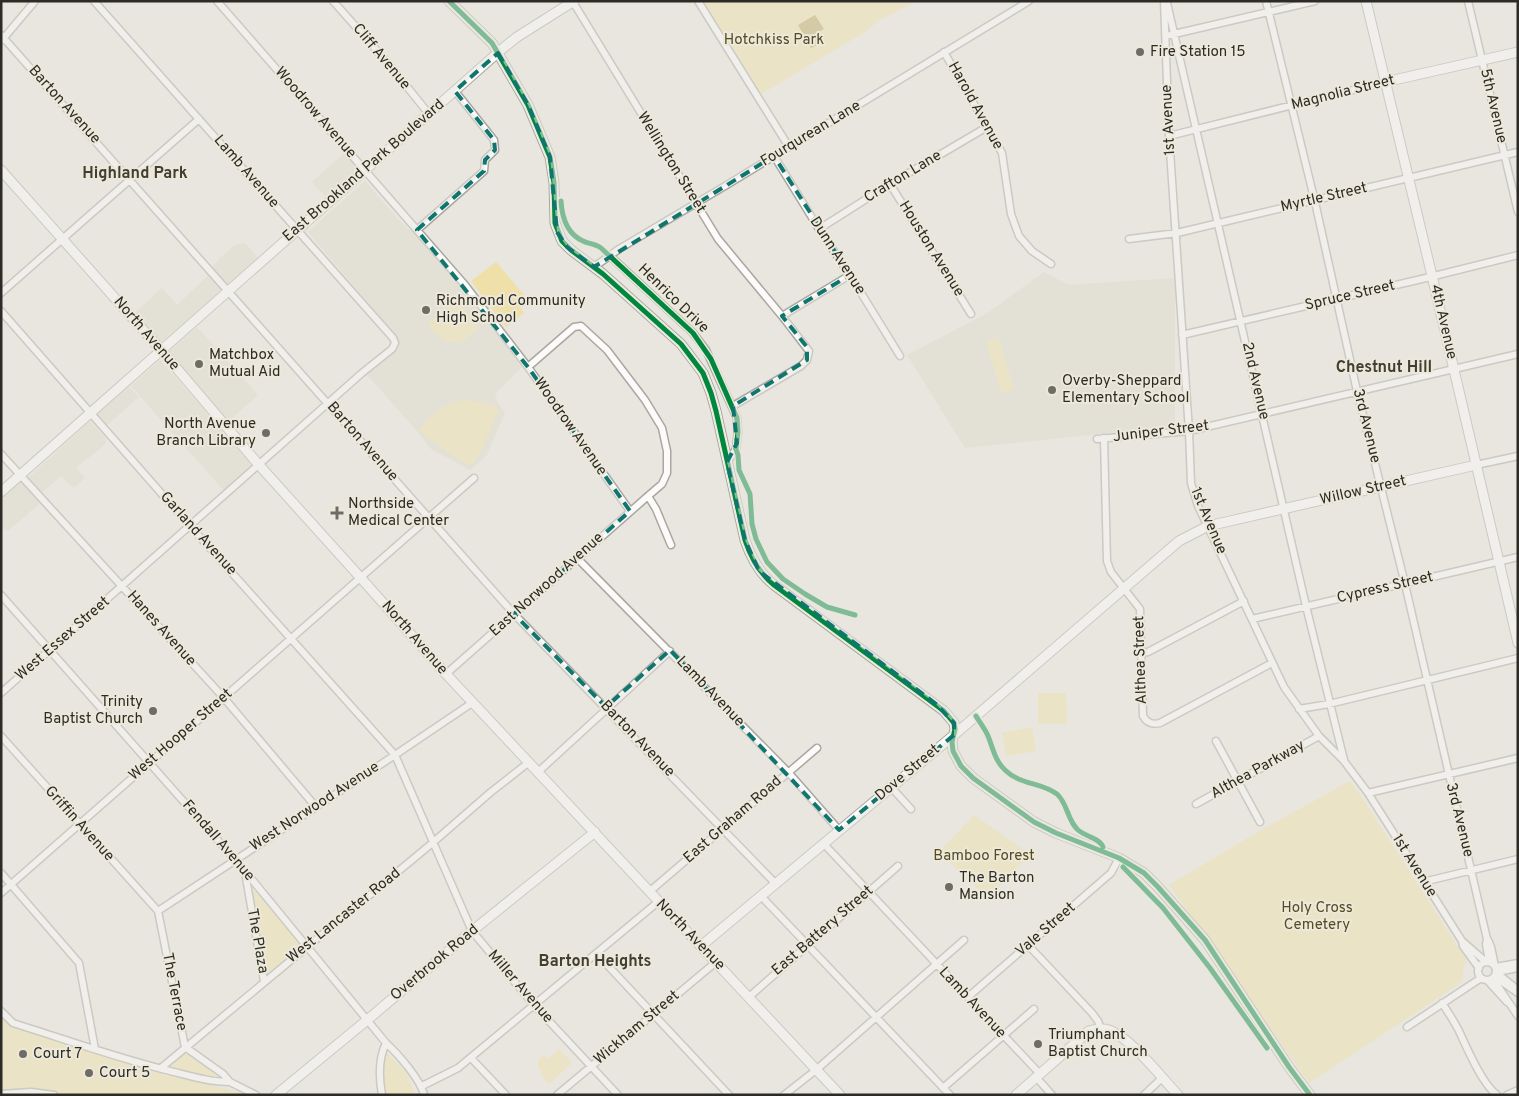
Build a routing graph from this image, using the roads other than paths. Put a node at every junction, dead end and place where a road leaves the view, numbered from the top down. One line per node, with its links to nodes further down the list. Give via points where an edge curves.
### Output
1 (35, 1): 17 (street)
2 (94, 1): 26 (street, Lamb Avenue)
3 (217, 1): 35 (street, Woodrow Avenue)
4 (333, 1): 25 (street, Cliff Avenue)
5 (449, 1): 20 (street, via 490,40)
6 (698, 1): 30 (street)
7 (1029, 1): 18 (street, Fourqurean Lane)
8 (1165, 1): 15 (street, 2nd Avenue); 16 (street, 1st Avenue)
9 (1266, 1): 14 (street, 3rd Avenue)
10 (1315, 1): 14 (street)
11 (1366, 1): 22 (street, 4th Avenue)
12 (1468, 1): 21 (street, 5th Avenue)
13 (574, 2): 20 (street, East Brookland Park Boulevard, via 517,37); 40 (street, Wellington Street)
14 (1268, 12): 15 (street); 24 (street, 3rd Avenue)
15 (1174, 34): 16 (street); 28 (street, 2nd Avenue)
16 (1166, 36): 29 (street, 1st Avenue)
17 (2, 37): 37 (street, Barton Avenue)
18 (944, 52): 27 (street, Harold Avenue); 30 (street, Fourqurean Lane)
19 (1518, 52): 21 (street, Magnolia Street)
20 (498, 53): 23 (street, East Brookland Park Boulevard); 52 (street, via 528,105 550,157 557,232 566,247)
21 (1483, 60): 22 (street, Magnolia Street); 33 (street, 5th Avenue)
22 (1385, 82): 24 (street, Magnolia Street); 36 (street, 4th Avenue)
23 (455, 91): 25 (street, East Brookland Park Boulevard); 45 (street, via 494,140 495,150 486,160 484,171)
24 (1290, 106): 28 (street, Magnolia Street); 39 (street, 3rd Avenue)
25 (428, 114): 35 (street, East Brookland Park Boulevard)
26 (199, 119): 37 (street); 44 (street, Lamb Avenue)
27 (987, 127): 38 (street, Crafton Lane); 51 (street, Harold Avenue, via 1002,153 1011,214 1019,236 1032,251)
28 (1197, 129): 29 (street, Magnolia Street); 42 (street, 2nd Avenue)
29 (1169, 136): 46 (street, 1st Avenue)
30 (789, 147): 32 (street, Fourqurean Lane)
31 (1518, 152): 33 (street, Myrtle Street)
32 (774, 156): 40 (street, Fourqurean Lane); 43 (street, Dunn Avenue)
33 (1505, 156): 36 (street, Myrtle Street); 41 (street, 5th Avenue)
34 (1, 170): 47 (street, North Avenue)
35 (366, 170): 44 (street, East Brookland Park Boulevard); 45 (street, Woodrow Avenue)
36 (1409, 178): 39 (street, Myrtle Street); 54 (street, 4th Avenue)
37 (131, 179): 47 (street); 55 (street, Barton Avenue)
38 (890, 184): 43 (street, Crafton Lane); 59 (street, Houston Avenue)
39 (1314, 202): 42 (street, Myrtle Street); 57 (street, 3rd Avenue)
40 (696, 204): 50 (street, Fourqurean Lane); 60 (street, Wellington Street, via 718,239)
41 (1518, 212)
42 (1218, 223): 46 (street, Myrtle Street); 61 (street, 2nd Avenue)
43 (819, 229): 53 (street, Dunn Avenue)
44 (297, 230): 55 (street, East Brookland Park Boulevard); 63 (street, Lamb Avenue)
45 (418, 230): 67 (street, Woodrow Avenue)
46 (1177, 233): 48 (street, Myrtle Street); 62 (street, 1st Avenue)
47 (62, 239): 56 (street); 64 (street, North Avenue)
48 (1129, 239)
49 (1518, 254): 54 (street, Spruce Street)
50 (610, 256): 52 (street, Fourqurean Lane); 71 (street, Henrico Drive, via 701,342)
51 (1051, 264)
52 (594, 267): 78 (street, via 662,326 695,361 712,393)
53 (850, 275): 60 (street); 66 (street, Dunn Avenue)
54 (1433, 276): 57 (street, Spruce Street); 68 (street, 4th Avenue)
55 (229, 291): 64 (street, East Brookland Park Boulevard); 70 (street, Barton Avenue)
56 (1, 293)
57 (1336, 299): 61 (street, Spruce Street); 69 (street, 3rd Avenue)
58 (1, 312): 72 (street, Garland Avenue)
59 (971, 314)
60 (782, 316): 71 (street, Wellington Street, via 806,346 807,360)
61 (1241, 322): 62 (street, Spruce Street); 73 (street, 2nd Avenue)
62 (1182, 334): 74 (street, 1st Avenue)
63 (395, 343): 70 (street, West Essex Street)
64 (161, 350): 72 (street, East Brookland Park Boulevard); 79 (street, North Avenue)
65 (1518, 354): 68 (street, Juniper Street)
66 (900, 356)
67 (528, 367): 85 (street, East Norwood Avenue, via 577,326 607,350 658,419 664,437 667,474 662,484); 87 (street, Woodrow Avenue)
68 (1454, 369): 69 (street, Juniper Street); 80 (street, 4th Avenue)
69 (1357, 391): 73 (street, Juniper Street); 83 (street, 3rd Avenue)
70 (328, 403): 79 (street, West Essex Street); 88 (street, Barton Avenue)
71 (733, 406): 78 (street, Henrico Drive, via 738,443)
72 (91, 412): 81 (street, East Brookland Park Boulevard); 89 (street, Garland Avenue)
73 (1263, 415): 74 (street, Juniper Street); 86 (street, 2nd Avenue)
74 (1189, 432): 75 (street, Juniper Street); 90 (street, 1st Avenue, via 1191,483)
75 (1100, 439): 98 (street, Althea Street, via 1107,561 1111,572)
76 (1, 454): 81 (street, Hanes Avenue)
77 (1518, 456): 80 (street, Willow Street)
78 (728, 462): 119 (street, via 745,540 760,571 774,585 940,707 954,723)
79 (259, 465): 89 (street, West Essex Street); 95 (street, North Avenue)
80 (1476, 465): 83 (street, Willow Street); 94 (street, 4th Avenue)
81 (20, 475): 84 (street, East Brookland Park Boulevard); 97 (street, Hanes Avenue)
82 (474, 478): 88 (street, West Hooper Street)
83 (1381, 488): 86 (street, Willow Street); 96 (street, 3rd Avenue)
84 (1, 492)
85 (648, 496): 87 (street, East Norwood Avenue); 91 (street)
86 (1284, 508): 90 (street, Willow Street); 101 (street, 2nd Avenue)
87 (630, 511): 93 (street, East Norwood Avenue)
88 (428, 517): 95 (street, West Hooper Street); 102 (street, Barton Avenue)
89 (190, 526): 97 (street, West Essex Street); 104 (street, Garland Avenue)
90 (1208, 526): 98 (street, Dove Street, via 1179,541); 100 (street, 1st Avenue)
91 (671, 545)
92 (1518, 556): 94 (street, Cypress Street)
93 (577, 558): 102 (street, East Norwood Avenue); 107 (street, Lamb Avenue)
94 (1499, 561): 96 (street, Cypress Street); 105 (street, 4th Avenue)
95 (360, 576): 104 (street, West Hooper Street); 111 (street, North Avenue)
96 (1405, 584): 101 (street, Cypress Street); 112 (street, 3rd Avenue)
97 (122, 586): 106 (street, West Essex Street); 114 (street, Hanes Avenue)
98 (1125, 588): 108 (street, Althea Street, via 1140,609); 119 (street, Dove Street)
99 (1, 595): 106 (street, Fendall Avenue)
100 (1244, 601): 103 (street, 1st Avenue); 108 (street)
101 (1306, 606): 103 (street, Cypress Street); 116 (street, 2nd Avenue)
102 (514, 614): 111 (street, East Norwood Avenue); 117 (street, Barton Avenue)
103 (1252, 619): 110 (street, 1st Avenue)
104 (291, 638): 114 (street, West Hooper Street); 124 (street, Garland Avenue)
105 (1518, 643)
106 (50, 650): 113 (street, West Essex Street); 127 (street, Fendall Avenue)
107 (670, 650): 117 (street); 129 (street, Lamb Avenue)
108 (1142, 653): 110 (street, Althea Street, via 1143,716 1146,721 1156,724)
109 (1518, 658): 112 (street)
110 (1272, 663): 118 (street, 1st Avenue)
111 (446, 674): 115 (street, North Avenue)
112 (1426, 679): 116 (street); 131 (street, 3rd Avenue)
113 (1, 693)
114 (224, 698): 127 (street, West Hooper Street); 136 (street, Hanes Avenue)
115 (472, 703): 124 (street, West Norwood Avenue); 128 (street, North Avenue)
116 (1329, 704): 118 (street); 126 (street, 2nd Avenue)
117 (606, 708): 130 (street); 140 (street, Barton Avenue)
118 (1299, 709): 121 (street, 1st Avenue)
119 (954, 735): 133 (street, Dove Street); 145 (street, via 952,746 959,761 980,785 1048,830)
120 (1, 736): 139 (street, Griffin Avenue)
121 (1319, 736): 126 (street, 1st Avenue); 132 (street, Althea Parkway)
122 (1216, 742): 132 (street)
123 (817, 748): 129 (street, East Graham Road)
124 (395, 756): 136 (street, West Norwood Avenue); 143 (street, Miller Avenue)
125 (1518, 758): 131 (street)
126 (1344, 761): 134 (street, 1st Avenue)
127 (150, 763): 139 (street, West Hooper Street); 147 (street, Fendall Avenue)
128 (528, 763): 130 (street, North Avenue); 143 (street, West Lancaster Road)
129 (788, 772): 140 (street, East Graham Road); 141 (street, Lamb Avenue)
130 (537, 773): 142 (street, North Avenue)
131 (1448, 775): 134 (street); 150 (street, 3rd Avenue)
132 (1238, 782): 135 (street, Althea Parkway); 138 (street)
133 (890, 786): 137 (street); 141 (street, Dove Street)
134 (1368, 793): 152 (street, 1st Avenue)
135 (1196, 804)
136 (316, 807): 147 (street, West Norwood Avenue)
137 (911, 809)
138 (1260, 822)
139 (80, 824): 154 (street, West Hooper Street); 160 (street, Griffin Avenue)
140 (724, 828): 153 (street, Barton Avenue); 155 (street, East Graham Road)
141 (840, 830): 144 (street, Dove Street)
142 (595, 832): 155 (street, North Avenue); 161 (street, Overbrook Road)
143 (432, 843): 161 (street, Miller Avenue); 165 (street, West Lancaster Road)
144 (823, 843): 153 (street, Dove Street); 156 (street, Lamb Avenue)
145 (1119, 858): 164 (street, Vale Street, via 1111,873); 221 (street, via 1154,882 1205,940)
146 (1518, 859): 150 (street)
147 (235, 860): 149 (street, Fendall Avenue); 160 (street, West Norwood Avenue)
148 (898, 866): 156 (street, East Battery Street)
149 (245, 870): 165 (street, Fendall Avenue); 176 (street, The Plaza)
150 (1470, 870): 152 (street); 174 (street, 3rd Avenue, via 1491,947)
151 (1, 873): 154 (street)
152 (1423, 882): 163 (street, 1st Avenue)
153 (775, 883): 158 (street, Dove Street)
154 (11, 884): 157 (street, West Hooper Street); 193 (street, via 79,962)
155 (649, 892): 159 (street, North Avenue)
156 (868, 892): 167 (street, East Battery Street); 171 (street, Lamb Avenue)
157 (1, 893)
158 (761, 896): 166 (street, Dove Street); 167 (street)
159 (658, 902): 166 (street, North Avenue); 168 (street)
160 (158, 911): 192 (street, The Terrace)
161 (472, 931): 181 (street, Miller Avenue); 187 (street, Overbrook Road)
162 (964, 940): 171 (street)
163 (1462, 941): 172 (street, 1st Avenue); 174 (street, 1st Avenue)
164 (1028, 945): 179 (street, Vale Street); 189 (street, via 1092,1014)
165 (307, 946): 176 (street, West Lancaster Road); 187 (street, Fendall Avenue)
166 (701, 946): 169 (street, North Avenue)
167 (807, 946): 178 (street, East Battery Street); 186 (street)
168 (597, 954): 181 (street); 184 (street)
169 (716, 962): 178 (street, North Avenue); 184 (street, Wickham Street)
170 (1518, 963): 174 (street)
171 (936, 964): 179 (street, Lamb Avenue); 186 (street)
172 (1479, 968): 174 (street); 175 (street)
173 (1518, 968): 174 (street)
174 (1493, 971): 175 (street); 177 (street); 185 (street)
175 (1481, 978): 180 (street)
176 (264, 981): 192 (street, West Lancaster Road)
177 (1518, 991)
178 (749, 997): 197 (street, North Avenue)
179 (968, 997): 190 (street, Lamb Avenue)
180 (1442, 1003): 188 (street); 222 (street, via 1468,1053)
181 (534, 1005): 194 (street); 195 (street, Miller Avenue)
182 (1034, 1010): 190 (street)
183 (1, 1011): 193 (street, via 13,1023)
184 (654, 1014): 195 (street, Wickham Street); 213 (street)
185 (1518, 1016)
186 (876, 1017): 197 (street); 202 (street)
187 (368, 1020): 191 (street, Fendall Avenue); 207 (street, Overbrook Road)
188 (1407, 1027)
189 (1101, 1029): 198 (street, via 1089,1031); 199 (street, via 1108,1029 1122,1038)
190 (1003, 1036): 198 (street, Lamb Avenue); 202 (street)
191 (386, 1043): 201 (street, Fendall Avenue); 208 (street, via 380,1072)
192 (185, 1047): 196 (street, West Lancaster Road); 200 (street, The Terrace)
193 (95, 1049): 196 (street)
194 (471, 1058): 201 (street); 210 (street)
195 (592, 1066): 211 (street, Wickham Street); 212 (street, Miller Avenue)
196 (161, 1068): 200 (street)
197 (816, 1070): 214 (street); 215 (street, North Avenue)
198 (1038, 1075): 217 (street); 218 (street, Lamb Avenue)
199 (1162, 1078): 219 (street); 220 (street)
200 (230, 1082): 206 (street, The Terrace)
201 (422, 1086): 209 (street, Fendall Avenue)
202 (943, 1088): 216 (street)
203 (1518, 1090): 223 (street)
204 (1, 1094): 205 (street, via 31,1092)
205 (54, 1095)
206 (256, 1095)
207 (276, 1095)
208 (382, 1095)
209 (424, 1095)
210 (506, 1095)
211 (558, 1095)
212 (618, 1095)
213 (730, 1095)
214 (784, 1095)
215 (840, 1095)
216 (950, 1095)
217 (1016, 1095)
218 (1052, 1095)
219 (1144, 1095)
220 (1178, 1095)
221 (1310, 1095)
222 (1497, 1095)
223 (1507, 1095)

